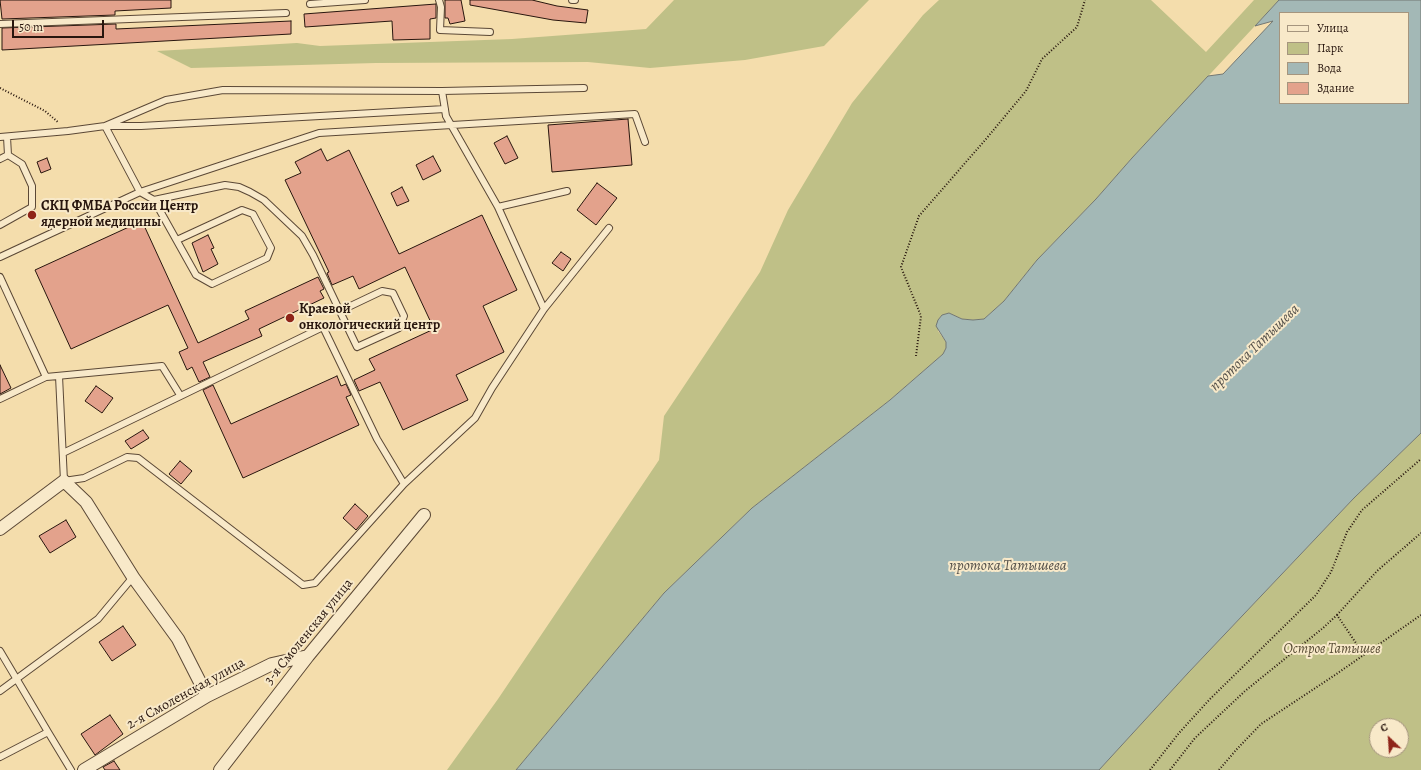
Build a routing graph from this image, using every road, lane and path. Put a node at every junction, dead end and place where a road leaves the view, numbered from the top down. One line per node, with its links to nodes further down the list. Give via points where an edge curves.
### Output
1 (365, 0): 6 (lane)
2 (439, 0): 9 (lane, via 440,30)
3 (572, 0): 4 (lane)
4 (575, 0)
5 (1085, 0): 32 (path, via 1077,27 1042,59 1026,91 919,216 901,268 921,316)
6 (310, 4)
7 (286, 13): 8 (lane)
8 (0, 24)
9 (490, 32)
10 (0, 88): 16 (path, via 45,111)
11 (584, 88): 12 (lane)
12 (442, 91): 13 (lane); 14 (lane, via 223,90 166,100)
13 (445, 109): 14 (lane); 15 (lane)
14 (105, 126): 16 (lane); 22 (lane)
15 (451, 126): 18 (lane, via 635,114); 22 (lane, via 319,132); 24 (lane)
16 (68, 132): 17 (lane)
17 (3, 137): 19 (lane)
18 (645, 142)
19 (8, 155): 20 (lane); 25 (lane, via 22,164 32,186 32,207)
20 (0, 159)
21 (567, 191): 24 (lane)
22 (140, 192): 23 (lane); 28 (lane)
23 (154, 200): 27 (lane); 31 (lane, via 225,185 239,187 264,200 302,236)
24 (498, 207): 30 (lane)
25 (0, 224)
26 (609, 228): 30 (lane)
27 (177, 240): 27 (lane, via 196,275 212,284 267,258 271,248 253,214 242,210)
28 (0, 257)
29 (0, 277): 34 (lane)
30 (544, 309): 40 (lane, via 475,418)
31 (340, 311): 31 (lane, via 357,347 400,328 404,316 393,293 382,291)
32 (916, 356)
33 (59, 376): 34 (lane); 35 (lane, via 162,366); 37 (lane)
34 (46, 377): 36 (lane)
35 (180, 395): 37 (lane); 40 (lane, via 323,327 376,439)
36 (0, 399)
37 (63, 453): 39 (lane)
38 (1421, 459): 58 (path, via 1362,510 1347,532 1331,572 1316,595 1210,699)
39 (64, 481): 40 (lane, via 84,478 127,457 138,458 304,585 314,584); 42 (street); 44 (street, via 86,502)
40 (404, 484)
41 (424, 515): 49 (street, 3-я Смоленская улица)
42 (0, 529)
43 (1421, 533): 45 (path, via 1377,571)
44 (133, 577): 50 (lane, via 98,619); 52 (street, via 178,639)
45 (1337, 614): 48 (path); 59 (path, via 1244,691 1195,738)
46 (1421, 614): 48 (path)
47 (0, 651): 50 (lane)
48 (1364, 655): 60 (path, via 1261,724)
49 (308, 656): 52 (street, 2-я Смоленская улица, via 272,664); 57 (street, 3-я Смоленская улица)
50 (16, 678): 51 (lane); 53 (lane)
51 (0, 691)
52 (207, 696): 56 (street, 2-я Смоленская улица)
53 (48, 732): 54 (lane); 55 (lane)
54 (0, 757)
55 (71, 770)
56 (84, 770)
57 (220, 770)
58 (1150, 770)
59 (1170, 770)
60 (1219, 770)

